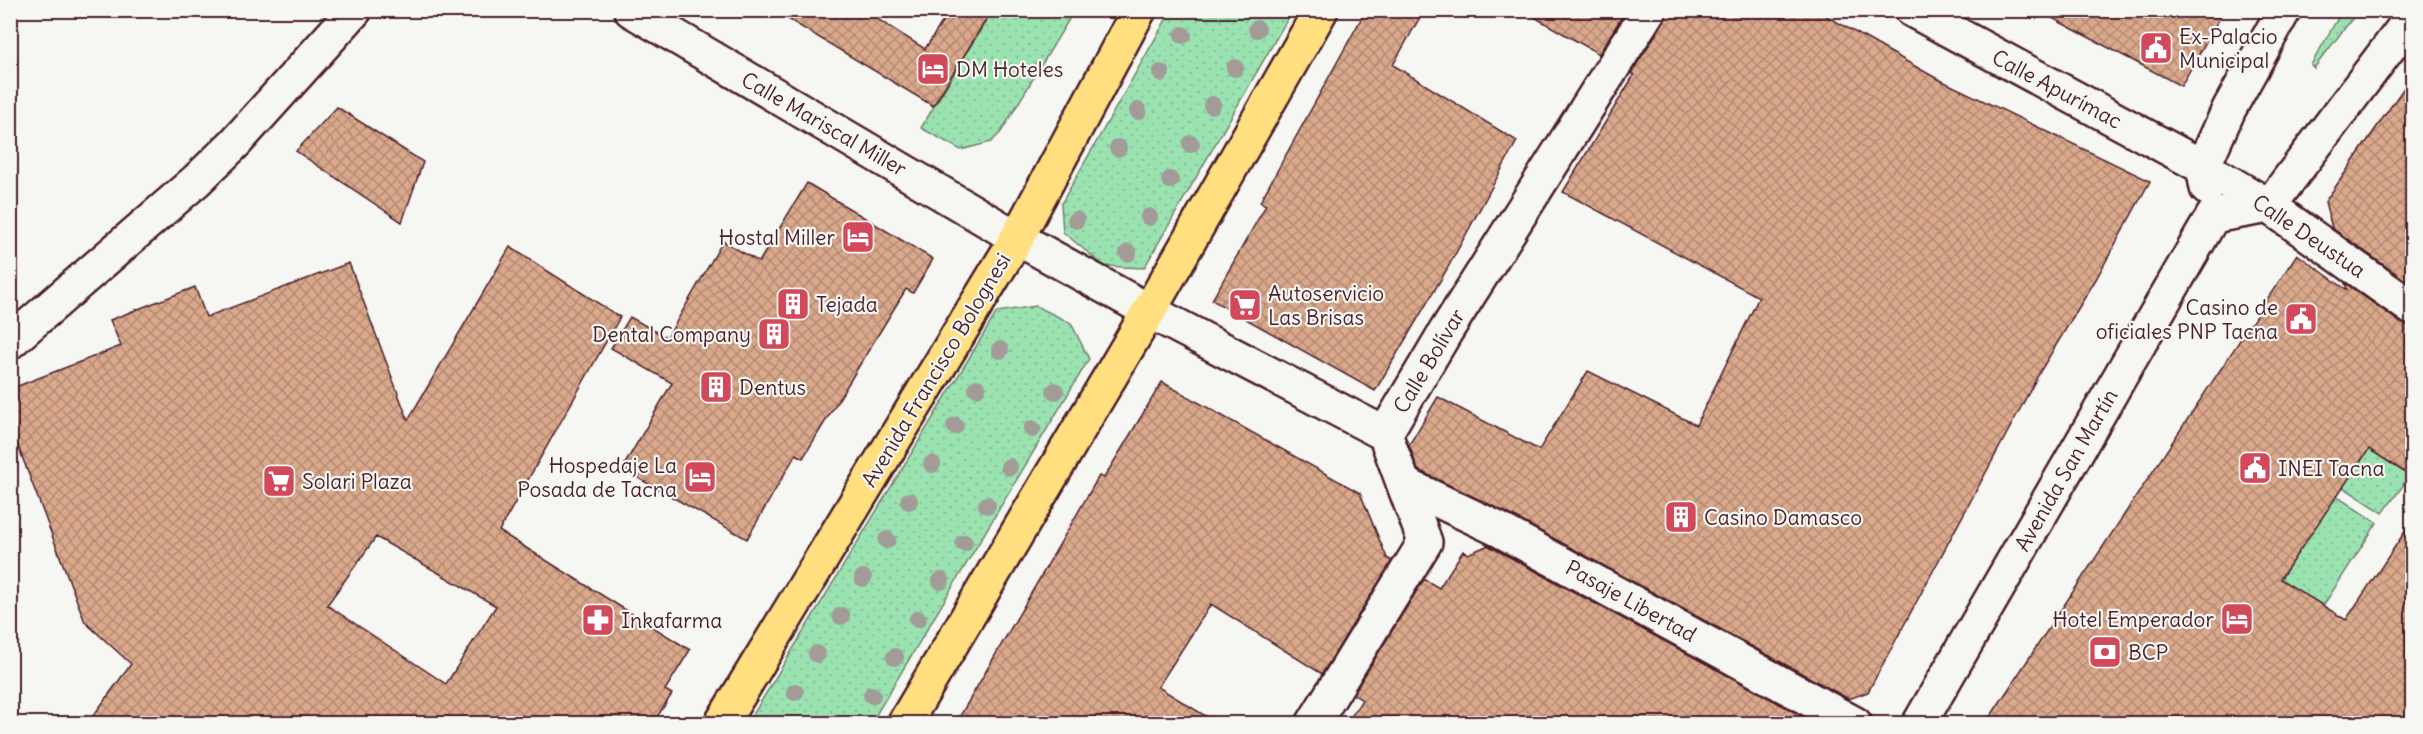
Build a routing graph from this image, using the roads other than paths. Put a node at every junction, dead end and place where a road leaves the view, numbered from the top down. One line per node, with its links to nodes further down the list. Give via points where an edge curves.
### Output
1 (356, 10): 15 (street, via 197,180)
2 (631, 10): 12 (street, Calle Mariscal Miller)
3 (1139, 10): 12 (main road, Avenida Francisco Bolognesi)
4 (1321, 10): 14 (main road)
5 (1649, 10): 16 (street, Calle Bolívar)
6 (1912, 10): 9 (street, Calle Apurímac)
7 (2284, 10): 9 (street, via 2229,109)
8 (2412, 17): 10 (street)
9 (2203, 167): 10 (street, Calle Deustua); 11 (street)
10 (2270, 206): 11 (street); 13 (street, Calle Deustua)
11 (2213, 216): 22 (street, Avenida San Martín)
12 (1017, 238): 14 (street, Calle Mariscal Miller); 18 (main road, Avenida Francisco Bolognesi)
13 (2412, 308)
14 (1149, 311): 16 (street); 19 (main road)
15 (10, 342)
16 (1385, 434): 17 (street, Calle Bolívar)
17 (1404, 484): 20 (street, Calle Bolívar, via 1425,542); 21 (street, Pasaje Libertad, via 1498,529)
18 (721, 723)
19 (904, 723)
20 (1313, 723)
21 (1855, 723)
22 (1919, 723)

